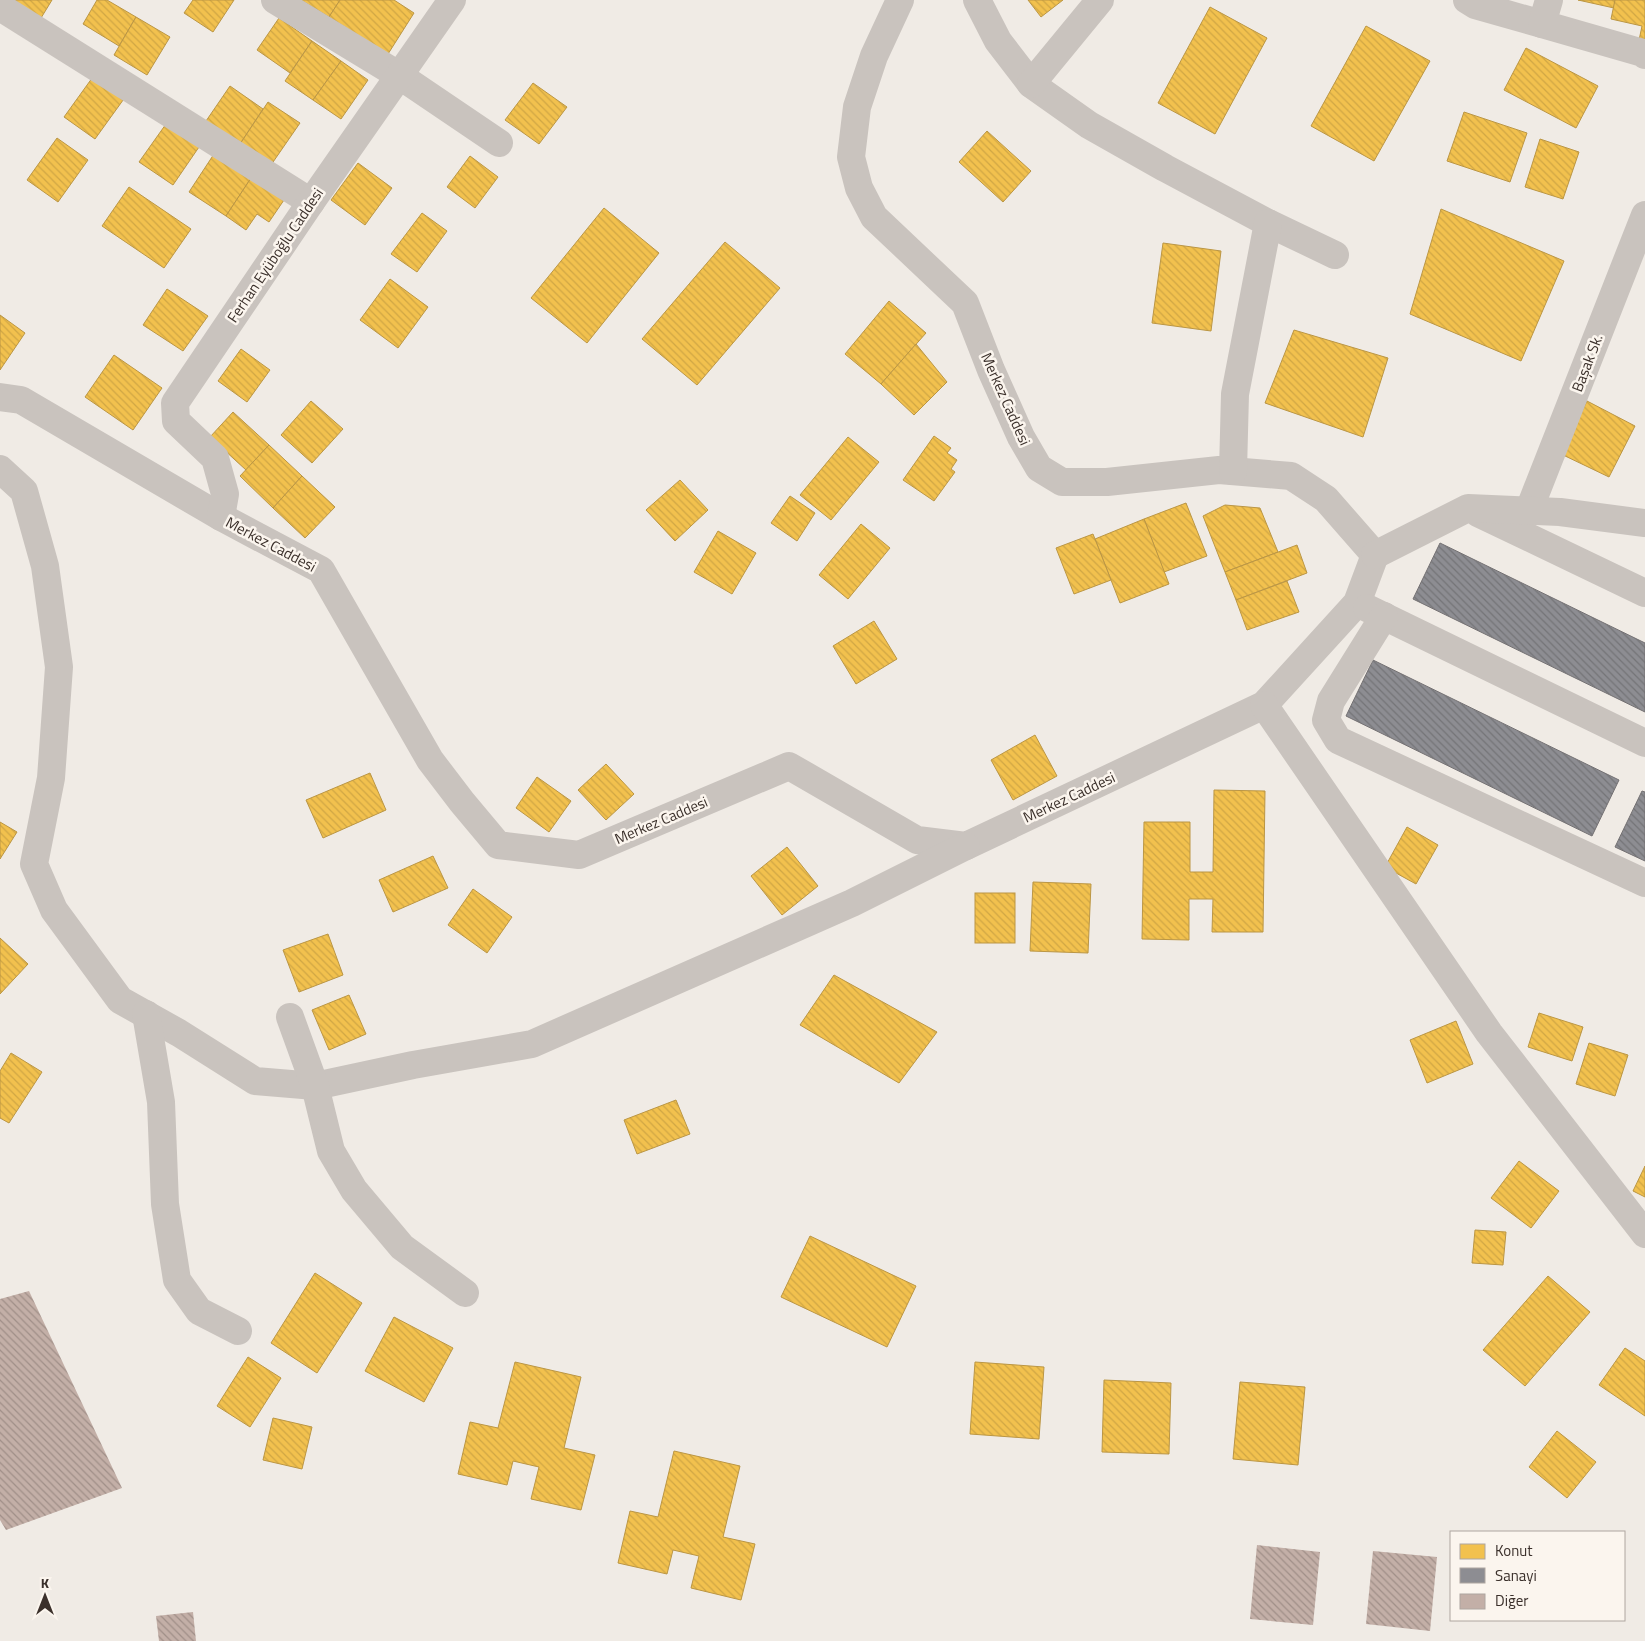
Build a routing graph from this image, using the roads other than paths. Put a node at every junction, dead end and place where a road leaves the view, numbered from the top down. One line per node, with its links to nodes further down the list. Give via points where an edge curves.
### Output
1 (275, 0): 10 (street)
2 (452, 0): 10 (street, Ferhan Eyüboğlu Caddesi)
3 (900, 0): 19 (street, Merkez Caddesi, via 874,56 857,107 851,156 859,188 874,217 965,303 1021,437 1039,468 1062,482 1106,482)
4 (977, 0): 11 (street, via 998,41)
5 (1100, 0): 11 (street)
6 (1467, 0): 8 (street, via 1475,5)
7 (0, 7): 13 (street)
8 (1546, 12): 9 (street)
9 (1645, 55)
10 (400, 76): 12 (street); 13 (street, Ferhan Eyüboğlu Caddesi)
11 (1031, 84): 15 (street, via 1089,125)
12 (500, 143)
13 (311, 202): 22 (street, Ferhan Eyüboğlu Caddesi, via 175,403 176,421 215,458 225,494)
14 (1645, 215): 21 (street, Başak Sk.)
15 (1268, 223): 16 (street); 19 (street, via 1235,394)
16 (1335, 255)
17 (0, 397): 22 (street, Merkez Caddesi, via 21,400)
18 (0, 469): 32 (street, via 24,491 45,566 59,667 51,778 34,864 54,910 120,1000)
19 (1233, 471): 24 (street, Merkez Caddesi, via 1290,476 1326,499)
20 (1468, 508): 21 (street); 24 (street); 25 (street)
21 (1529, 510): 23 (street)
22 (221, 517): 30 (street, Merkez Caddesi, via 321,570 430,760 498,845 579,855 788,766 917,840)
23 (1645, 523)
24 (1375, 556): 26 (street, Merkez Caddesi)
25 (1645, 593)
26 (1357, 603): 27 (street); 28 (street, Merkez Caddesi)
27 (1384, 616): 29 (street); 31 (street, via 1331,701 1326,720 1338,740)
28 (1264, 705): 30 (street, Merkez Caddesi); 35 (street, via 1489,1033)
29 (1645, 743)
30 (966, 846): 34 (street, via 852,904 532,1044)
31 (1645, 883)
32 (146, 1014): 34 (street, via 255,1081); 37 (street, via 161,1102 165,1204 177,1280 199,1311)
33 (290, 1017): 34 (street)
34 (315, 1086): 36 (street, via 331,1151 354,1190 402,1247)
35 (1645, 1234)
36 (465, 1293)
37 (238, 1331)

